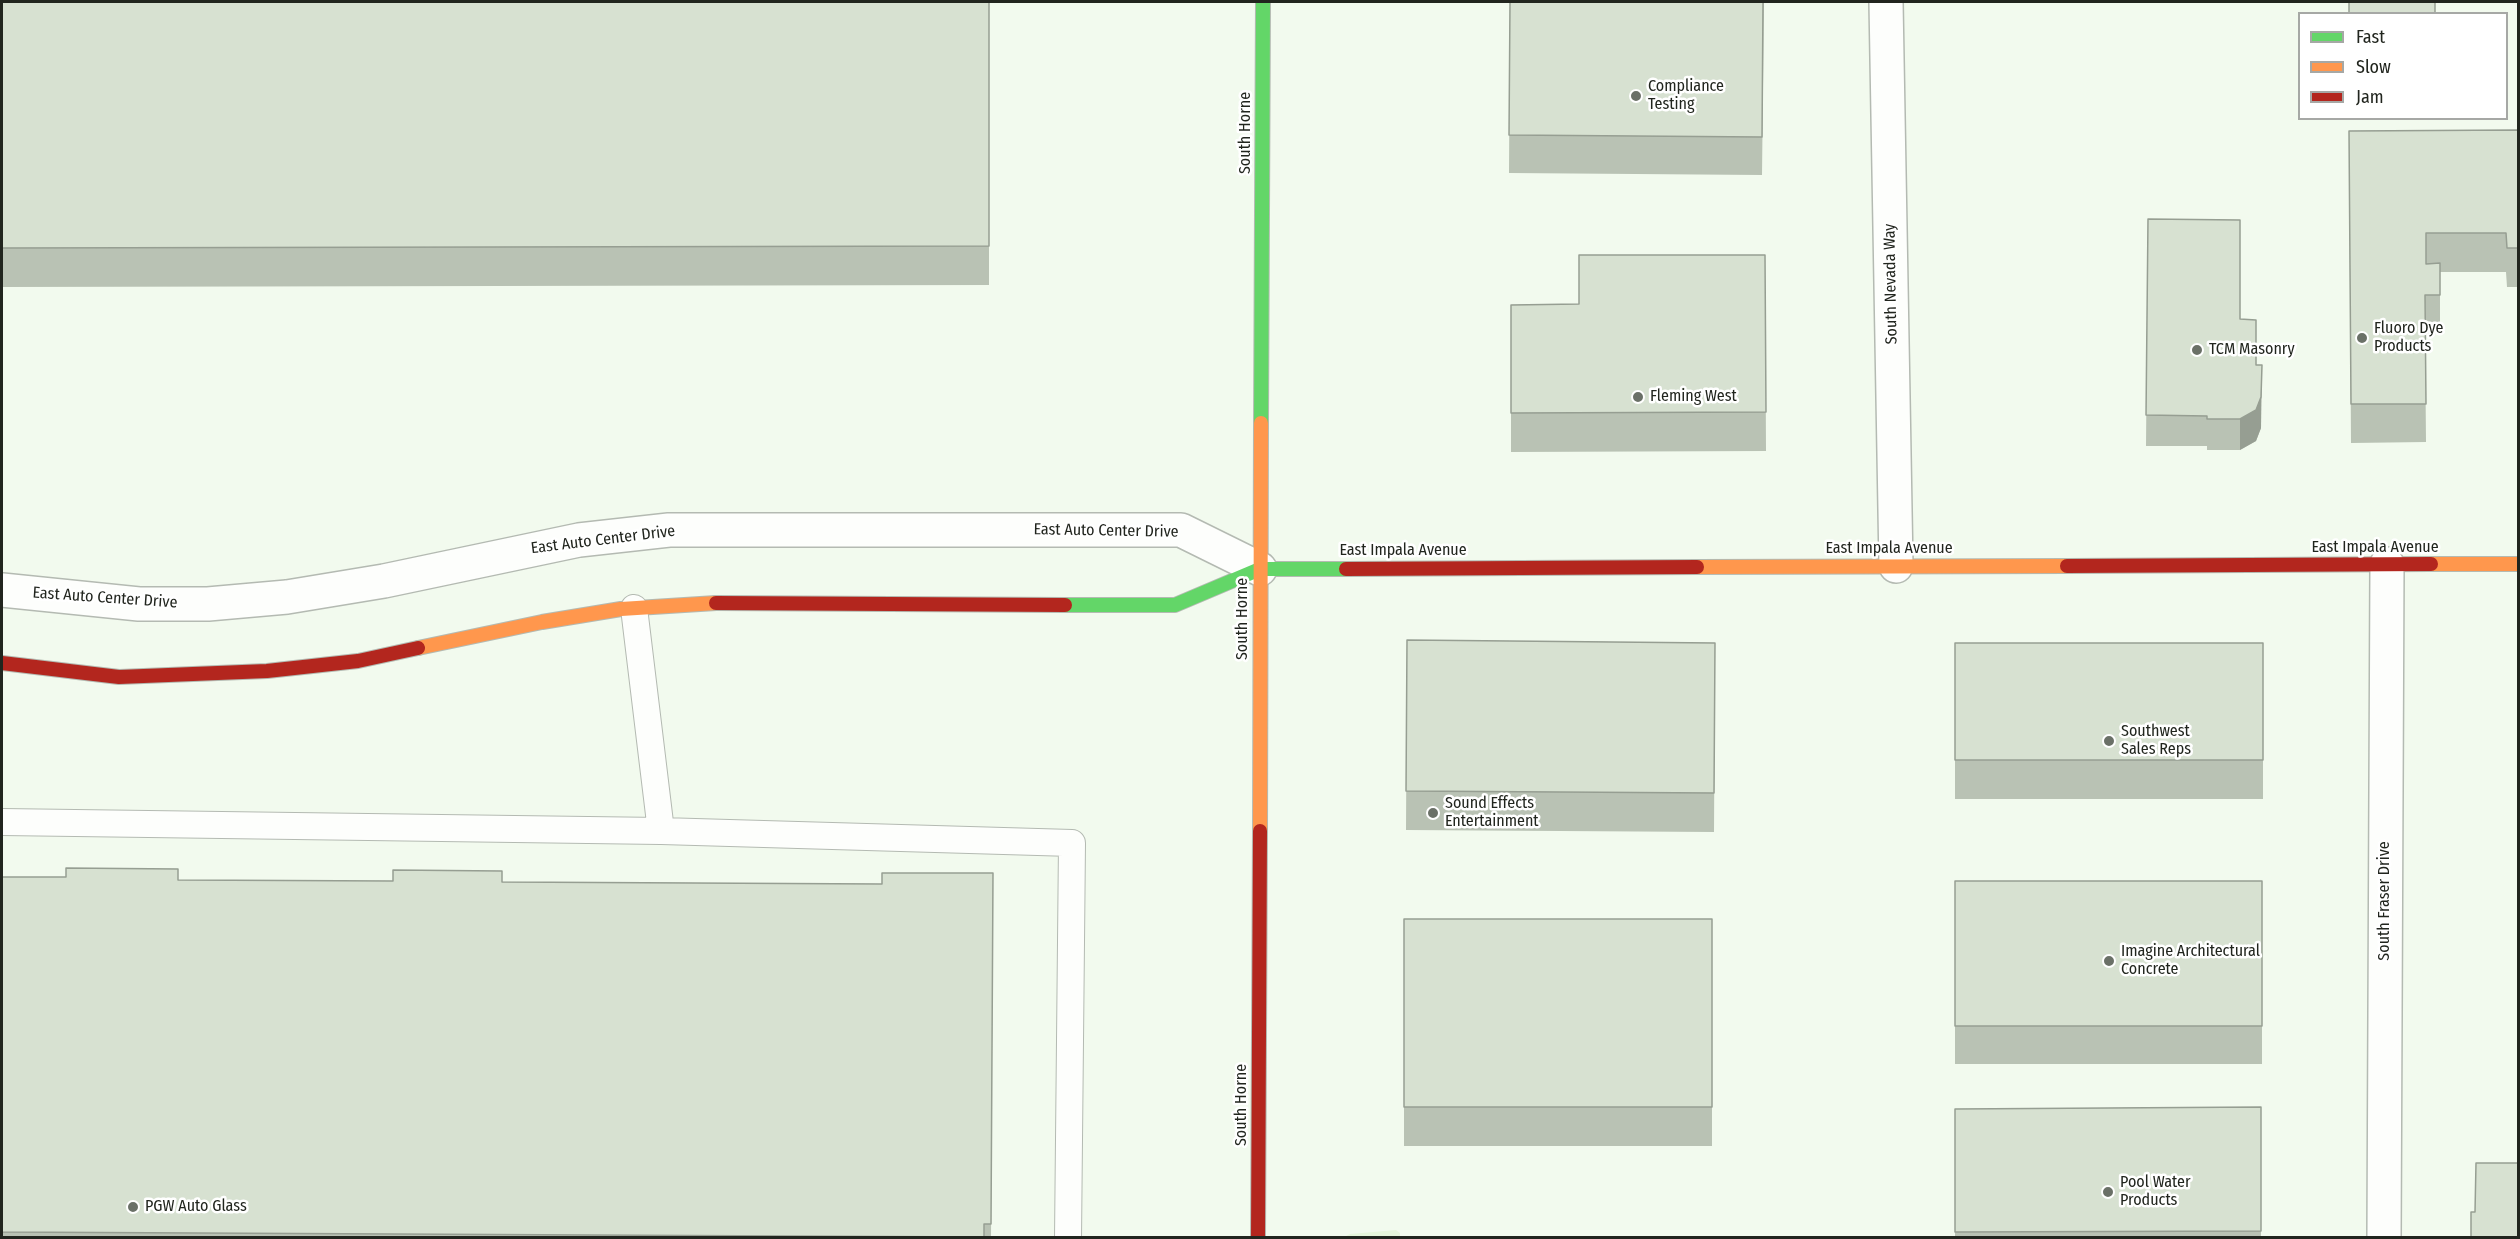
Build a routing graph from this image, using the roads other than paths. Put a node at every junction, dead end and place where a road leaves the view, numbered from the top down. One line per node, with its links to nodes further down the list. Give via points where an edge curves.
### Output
1 (1263, 2): 6 (street, South Horne)
2 (1886, 2): 5 (street, South Nevada Way)
3 (2387, 564): 4 (street, East Impala Avenue); 5 (street, East Impala Avenue); 14 (street, South Fraser Drive)
4 (2518, 564)
5 (1896, 566): 6 (street, East Impala Avenue)
6 (1260, 568): 7 (street, East Auto Center Drive, via 1181,530 669,530 579,540 287,597 208,604 139,604); 8 (street, via 1175,605 722,603); 13 (street, South Horne)
7 (2, 590)
8 (634, 608): 9 (street, via 542,622 358,662 267,671 119,677); 11 (lane)
9 (2, 663)
10 (2, 822): 11 (lane)
11 (661, 831): 12 (lane, via 1072,843)
12 (1068, 1238)
13 (1258, 1238)
14 (2384, 1238)

